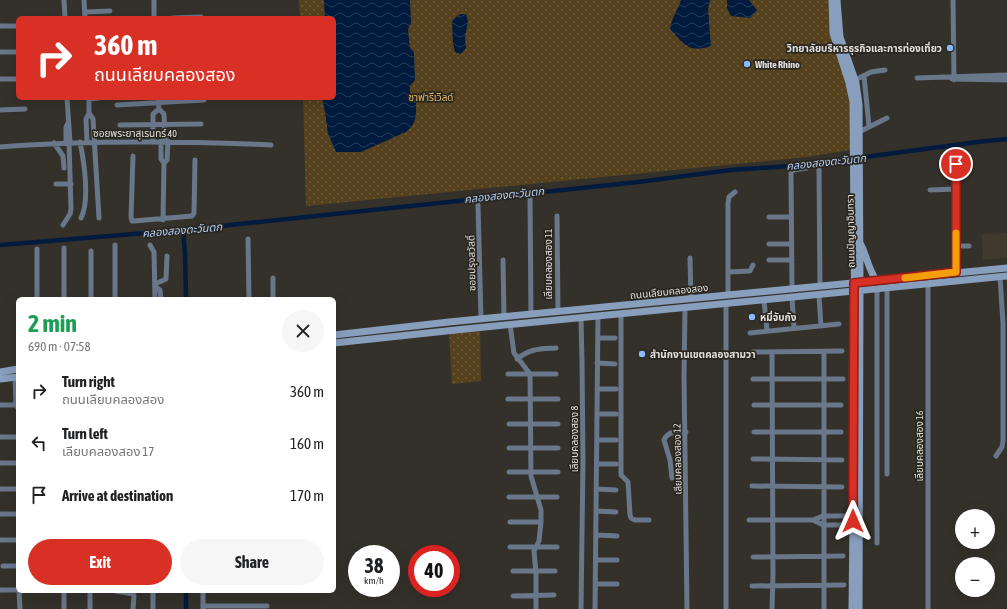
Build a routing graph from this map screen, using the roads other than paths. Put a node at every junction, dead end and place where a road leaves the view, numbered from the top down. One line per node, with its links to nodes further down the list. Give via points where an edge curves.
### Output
1 (64, 0): 9 (street)
2 (84, 0): 8 (street)
3 (154, 0): 11 (street)
4 (832, 0): 50 (main road, ถนนปัญญาอินทรา, via 833,33 852,92)
5 (837, 0): 23 (main road, ถนนปัญญาอินทรา, via 840,36)
6 (953, 0): 20 (street)
7 (110, 10): 8 (street)
8 (85, 12): 10 (street)
9 (64, 16)
10 (85, 16)
11 (154, 16)
12 (0, 26): 13 (street)
13 (16, 26)
14 (0, 52): 15 (street)
15 (16, 52)
16 (885, 70): 18 (street)
17 (1007, 75): 20 (street)
18 (864, 76): 23 (street); 39 (street)
19 (917, 78): 20 (street)
20 (954, 78): 24 (street)
21 (0, 79): 22 (street)
22 (16, 79)
23 (855, 80): 40 (main road, ถนนปัญญาอินทรา)
24 (1007, 80)
25 (67, 100): 47 (street)
26 (89, 100): 33 (street)
27 (158, 100): 28 (street); 29 (street); 31 (street)
28 (204, 100)
29 (117, 105)
30 (25, 109): 32 (street)
31 (159, 109): 35 (street, via 153,114); 36 (street, via 164,114)
32 (0, 110)
33 (89, 113): 41 (street, via 93,119); 45 (street, via 86,119)
34 (887, 118): 39 (street)
35 (153, 124): 36 (street); 38 (street); 42 (street)
36 (165, 124): 37 (street); 43 (street)
37 (201, 124)
38 (120, 125)
39 (869, 126): 40 (street)
40 (859, 132): 50 (main road, ถนนปัญญาอินทรา)
41 (95, 141): 42 (street, ซอยพระยาสุเรนทร์ 40); 45 (street, ซอยพระยาสุเรนทร์ 40); 70 (street)
42 (153, 141): 43 (street, ซอยพระยาสุเรนทร์ 40)
43 (164, 141): 48 (street, ซอยพระยาสุเรนทร์ 40); 71 (street, via 167,160 164,163)
44 (80, 142): 45 (street, ซอยพระยาสุเรนทร์ 40); 47 (street, ซอยพระยาสุเรนทร์ 40); 69 (street, via 84,160 86,200)
45 (87, 142)
46 (54, 143): 47 (street, ซอยพระยาสุเรนทร์ 40); 49 (street, ซอยพระยาสุเรนทร์ 40); 51 (street)
47 (69, 144): 51 (street); 60 (street)
48 (271, 145)
49 (0, 147)
50 (856, 147): 54 (main road, ถนนปัญญาอินทรา)
51 (59, 149): 56 (street)
52 (133, 156): 71 (street, via 132,221)
53 (195, 160): 71 (street, via 193,214 190,217)
54 (857, 160): 74 (main road, ถนนปัญญาอินทรา); 99 (main road, ถนนปัญญาอินทรา)
55 (956, 164): 61 (street)
56 (64, 168)
57 (807, 168): 68 (street, via 792,171)
58 (819, 169): 98 (street)
59 (56, 184): 60 (street)
60 (70, 184): 72 (street, via 71,209)
61 (956, 189): 62 (street); 79 (street)
62 (930, 190)
63 (735, 192): 91 (street, via 729,197 728,203)
64 (530, 197): 121 (street)
65 (478, 205): 126 (street, ซอยปรุงสวัสดิ์)
66 (557, 216): 120 (street, เลียบคลองสอง 11)
67 (769, 217): 68 (street)
68 (791, 217): 76 (street)
69 (81, 218)
70 (98, 218)
71 (163, 220)
72 (63, 225)
73 (248, 239): 111 (street)
74 (860, 243): 95 (main road, via 871,273); 99 (main road, ถนนปัญญาอินทรา)
75 (769, 244): 76 (street)
76 (791, 244): 88 (street)
77 (115, 245): 108 (street)
78 (150, 245): 97 (street, via 154,252)
79 (956, 246): 80 (street); 92 (street)
80 (969, 246)
81 (64, 248): 106 (street)
82 (37, 249): 105 (street)
83 (91, 251): 107 (street)
84 (167, 256): 97 (street, via 166,279)
85 (690, 258): 115 (street)
86 (503, 260): 124 (street)
87 (769, 260): 88 (street)
88 (792, 260): 101 (street)
89 (753, 265): 91 (street, via 750,271)
90 (1007, 268): 92 (main road, ถนนเลียบคลองสอง)
91 (728, 272): 103 (street)
92 (956, 272): 95 (main road, ถนนเลียบคลองสอง)
93 (1003, 276): 96 (main road, ถนนเลียบคลองสอง); 184 (street, via 1003,441)
94 (273, 278): 112 (street)
95 (877, 281): 99 (main road, ถนนเลียบคลองสอง)
96 (928, 284): 100 (main road, ถนนเลียบคลองสอง); 275 (street, เลียบคลองสอง 16)
97 (155, 286): 109 (street); 110 (street, via 160,290)
98 (820, 286): 99 (main road, ถนนเลียบคลองสอง); 101 (main road, ถนนเลียบคลองสอง)
99 (857, 287): 102 (main road, ถนนเลียบคลองสอง); 104 (main road, ถนนเลียบคลองสอง); 213 (main road, ถนนปัญญาอินทรา)
100 (887, 288): 102 (main road, ถนนเลียบคลองสอง); 196 (street)
101 (792, 289): 103 (main road, ถนนเลียบคลองสอง)
102 (877, 289): 227 (street)
103 (728, 295): 113 (main road, ถนนเลียบคลองสอง)
104 (818, 295): 114 (main road, ถนนเลียบคลองสอง); 129 (street)
105 (37, 297)
106 (64, 297)
107 (90, 297)
108 (115, 297)
109 (155, 297)
110 (161, 297)
111 (249, 297)
112 (273, 297)
113 (714, 297): 115 (main road, ถนนเลียบคลองสอง); 118 (main road)
114 (792, 298): 116 (main road, ถนนเลียบคลองสอง); 130 (street)
115 (691, 299): 120 (main road, ถนนเลียบคลองสอง)
116 (764, 300): 117 (main road, ถนนเลียบคลองสอง); 131 (street)
117 (726, 304): 118 (main road, ถนนเลียบคลองสอง); 270 (street)
118 (714, 305): 119 (main road, ถนนเลียบคลองสอง)
119 (685, 308): 122 (main road, ถนนเลียบคลองสอง); 172 (street, เลียบคลองสอง 12)
120 (558, 312): 121 (main road, ถนนเลียบคลองสอง)
121 (531, 314): 124 (main road, ถนนเลียบคลองสอง)
122 (621, 314): 123 (main road, ถนนเลียบคลองสอง); 215 (street, via 621,476 628,482 631,518)
123 (598, 316): 125 (main road, ถนนเลียบคลองสอง); 134 (street)
124 (504, 317): 126 (main road, ถนนเลียบคลองสอง)
125 (581, 318): 127 (main road, ถนนเลียบคลองสอง); 267 (street, เลียบคลองสอง 8)
126 (481, 319): 133 (main road, ถนนเลียบคลองสอง)
127 (510, 324): 136 (main road, ถนนเลียบคลองสอง); 142 (street)
128 (839, 324): 129 (street)
129 (821, 326): 130 (street)
130 (794, 328): 131 (street)
131 (767, 331): 132 (street)
132 (750, 333)
133 (336, 335)
134 (598, 338): 135 (street); 143 (street)
135 (615, 338)
136 (336, 343)
137 (556, 348): 142 (street, via 535,349)
138 (754, 352): 139 (street)
139 (772, 352): 140 (street); 151 (street)
140 (824, 352): 141 (street); 152 (street)
141 (842, 352)
142 (517, 358): 147 (street)
143 (597, 363): 144 (street); 155 (street)
144 (615, 364)
145 (0, 372): 149 (main road)
146 (508, 374): 147 (street)
147 (530, 374): 148 (street); 159 (street)
148 (556, 374)
149 (14, 375): 154 (main road); 157 (street)
150 (753, 378): 151 (street)
151 (772, 378): 152 (street); 163 (street)
152 (824, 378): 153 (street); 164 (street)
153 (843, 378)
154 (0, 379)
155 (597, 389): 156 (street); 167 (street)
156 (616, 389)
157 (16, 396)
158 (508, 399): 159 (street)
159 (530, 399): 160 (street); 170 (street)
160 (558, 399)
161 (0, 405): 166 (street)
162 (754, 405): 163 (street)
163 (772, 405): 164 (street); 174 (street)
164 (824, 405): 165 (street); 175 (street)
165 (841, 405)
166 (16, 406)
167 (597, 414): 168 (street); 179 (street)
168 (616, 414)
169 (508, 424): 170 (street)
170 (530, 424): 171 (street); 182 (street)
171 (558, 424)
172 (686, 432): 197 (street, via 676,431 664,440); 269 (street, เลียบคลองสอง 12)
173 (754, 432): 174 (street)
174 (772, 432): 175 (street); 186 (street)
175 (824, 432): 176 (street); 187 (street)
176 (840, 432)
177 (0, 437): 178 (street)
178 (16, 437)
179 (597, 440): 180 (street); 191 (street)
180 (616, 440)
181 (509, 448): 182 (street)
182 (531, 448): 183 (street); 194 (street)
183 (558, 448)
184 (996, 456)
185 (753, 459): 186 (street)
186 (772, 459): 187 (street); 199 (street)
187 (824, 459): 188 (street); 200 (street)
188 (842, 460)
189 (0, 463): 190 (street)
190 (16, 463)
191 (596, 464): 192 (street); 204 (street)
192 (616, 464)
193 (508, 472): 194 (street)
194 (531, 472): 195 (street); 207 (street)
195 (558, 472)
196 (887, 474)
197 (672, 478)
198 (752, 486): 199 (street)
199 (772, 486): 200 (street); 218 (street)
200 (824, 486): 201 (street); 214 (street)
201 (842, 486)
202 (0, 489): 203 (street)
203 (16, 489)
204 (596, 489): 205 (street); 209 (street)
205 (616, 490)
206 (509, 497): 207 (street)
207 (537, 497): 208 (street); 220 (street)
208 (557, 497)
209 (596, 511): 210 (street); 223 (street)
210 (616, 512)
211 (0, 514): 212 (street)
212 (16, 514)
213 (854, 514): 214 (street); 222 (main road, ถนนปัญญาอินทรา); 222 (street, via 846,521)
214 (823, 516): 217 (street); 221 (street)
215 (649, 520)
216 (749, 520): 218 (street)
217 (813, 520): 218 (street); 221 (street)
218 (773, 521): 234 (street)
219 (510, 522): 220 (street)
220 (541, 522): 229 (street)
221 (823, 525): 222 (street); 231 (street)
222 (853, 528): 273 (main road, ถนนปัญญาอินทรา); 274 (main road, ถนนปัญญาอินทรา)
223 (596, 535): 224 (street); 235 (street)
224 (617, 536)
225 (0, 540): 226 (street)
226 (16, 540)
227 (877, 543)
228 (510, 547): 229 (street)
229 (536, 547): 230 (street); 239 (street)
230 (557, 547)
231 (824, 556): 232 (street); 234 (street); 244 (street)
232 (843, 556)
233 (753, 557): 234 (street)
234 (773, 557): 247 (street)
235 (596, 560): 236 (street); 242 (street)
236 (617, 560)
237 (3, 566): 238 (street)
238 (16, 566)
239 (535, 570): 240 (street); 241 (street); 258 (street)
240 (513, 571)
241 (555, 571)
242 (596, 584): 243 (street); 268 (street)
243 (617, 584)
244 (824, 584): 245 (street); 247 (street); 272 (street)
245 (844, 585)
246 (752, 586): 247 (street)
247 (773, 586): 271 (street)
248 (0, 590): 249 (street)
249 (16, 591)
250 (19, 593): 261 (street)
251 (64, 593): 262 (street)
252 (90, 593): 263 (street)
253 (127, 593): 264 (street, via 134,596)
254 (153, 593): 265 (street)
255 (203, 593): 260 (street)
256 (554, 595): 258 (street)
257 (513, 596): 258 (street)
258 (536, 596): 266 (street)
259 (267, 606): 260 (street)
260 (203, 608)
261 (20, 609)
262 (64, 609)
263 (90, 609)
264 (133, 609)
265 (153, 609)
266 (536, 609)
267 (581, 609)
268 (595, 609)
269 (687, 609)
270 (726, 609)
271 (772, 609)
272 (824, 609)
273 (852, 609)
274 (860, 609)
275 (928, 609)

